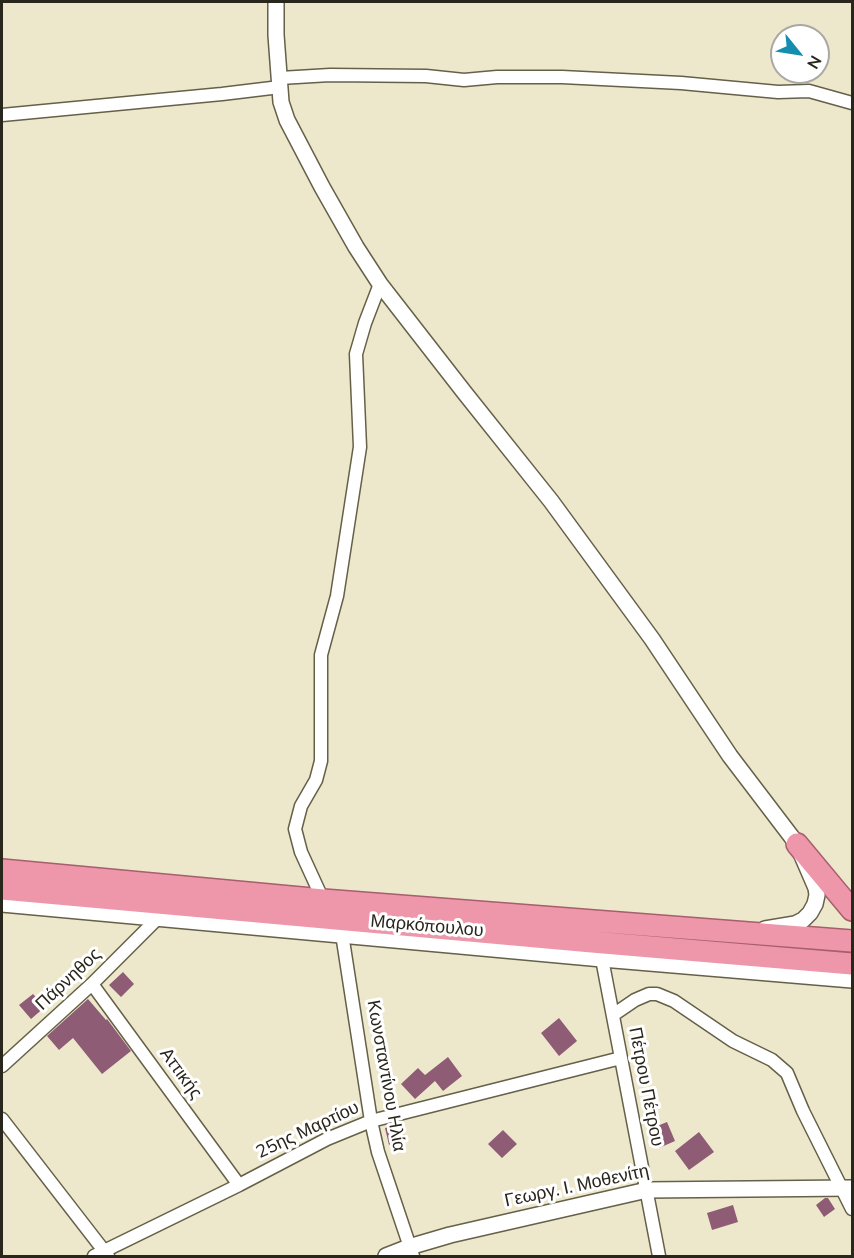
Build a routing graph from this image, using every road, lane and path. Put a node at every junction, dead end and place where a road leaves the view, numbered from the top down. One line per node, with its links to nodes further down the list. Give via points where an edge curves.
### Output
1 (276, 2): 2 (street)
2 (280, 82): 3 (street, via 330,75 464,80 562,77 809,91); 4 (street, via 222,94); 5 (street, via 280,102 287,120 322,188)
3 (852, 103)
4 (2, 115)
5 (380, 284): 6 (street, via 551,501 652,639 730,756); 9 (street, via 356,354 360,447 338,596 321,655 321,761 295,830)
6 (797, 844): 11 (highway); 13 (street, via 816,888 810,913 795,924)
7 (2, 870): 9 (highway, Μαρκόπουλου)
8 (2, 888): 17 (highway, Μαρκόπουλου)
9 (323, 900): 13 (highway, Μαρκόπουλου)
10 (2, 904): 12 (street)
11 (852, 910)
12 (159, 918): 14 (street); 19 (street, Πάρνηθος)
13 (747, 932): 15 (highway, Μαρκόπουλου)
14 (342, 934): 16 (street); 24 (street, Κωνσταντίνου Ηλία)
15 (852, 941)
16 (602, 959): 18 (street); 20 (street, Πέτρου Πέτρου)
17 (852, 964)
18 (852, 981)
19 (92, 984): 22 (street, Πάρνηθος); 25 (street, Αττικής)
20 (613, 1015): 21 (street, Πέτρου Πέτρου); 26 (street, via 635,1000 657,994 772,1060 787,1073 803,1111)
21 (621, 1058): 24 (street, 25ης Μαρτίου); 27 (street, Πέτρου Πέτρου)
22 (2, 1066)
23 (2, 1119): 30 (street)
24 (371, 1121): 25 (street, 25ης Μαρτίου); 29 (street, Κωνσταντίνου Ηλία)
25 (239, 1185): 30 (street, 25ης Μαρτίου)
26 (848, 1188): 27 (street, Γεωργ. Ι. Μοθενίτη); 28 (street)
27 (647, 1190): 29 (street, Γεωργ. Ι. Μοθενίτη, via 450,1234); 32 (street, Πέτρου Πέτρου)
28 (852, 1209)
29 (411, 1252): 31 (street, Γεωργ. Ι. Μοθενίτη)
30 (102, 1255)
31 (386, 1257)
32 (659, 1257)

